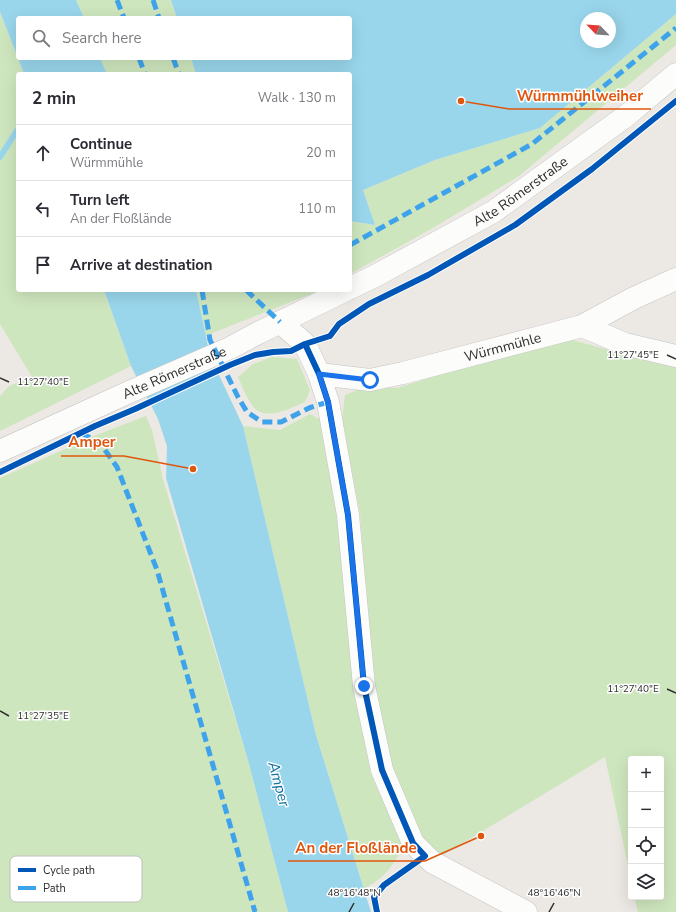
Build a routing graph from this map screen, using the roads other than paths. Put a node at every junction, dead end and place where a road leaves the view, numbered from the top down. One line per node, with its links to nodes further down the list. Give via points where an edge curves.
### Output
1 (676, 74): 3 (street, Alte Römerstraße, via 626,116 493,212)
2 (676, 279): 6 (street, Würmmühle)
3 (352, 287)
4 (342, 292): 5 (street, Alte Römerstraße)
5 (280, 322): 8 (street, via 305,344); 9 (street, Alte Römerstraße, via 230,348)
6 (582, 326): 7 (street, via 625,344); 8 (street, Würmmühle, via 370,380)
7 (676, 356)
8 (319, 374): 10 (street, via 328,402 348,515 364,686 382,770 413,842 425,856)
9 (0, 451)
10 (526, 912)

